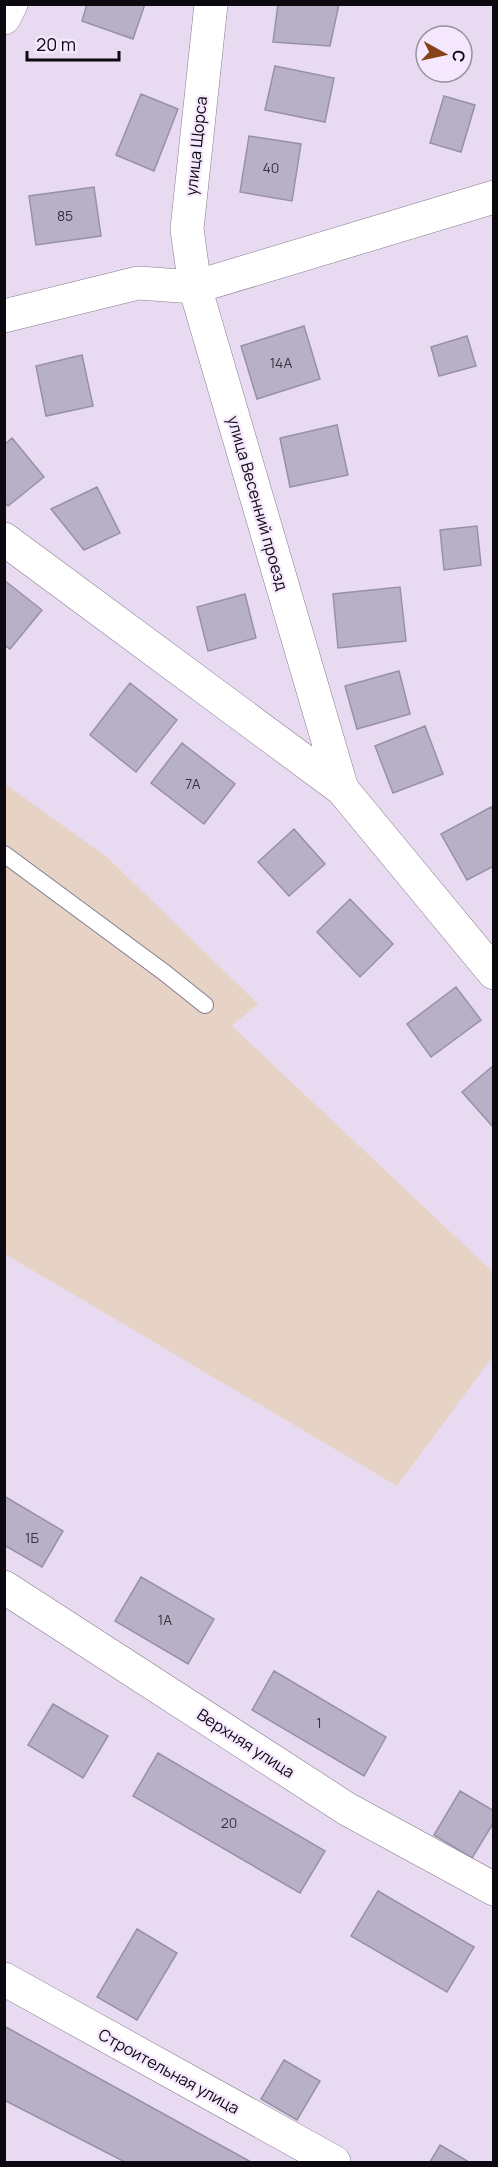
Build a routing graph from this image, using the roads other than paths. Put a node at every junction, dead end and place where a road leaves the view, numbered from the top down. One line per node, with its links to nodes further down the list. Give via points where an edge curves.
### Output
1 (11, 4): 3 (street)
2 (211, 4): 5 (street, улица Щорса, via 187,229)
3 (4, 18)
4 (494, 197): 5 (street)
5 (195, 287): 6 (street, via 138,283); 8 (street, улица Весенний проезд)
6 (4, 316)
7 (4, 539): 8 (street)
8 (342, 789): 10 (street, улица Весенний проезд)
9 (4, 854): 11 (lane)
10 (494, 973)
11 (205, 1005)
12 (4, 1587): 13 (street, Верхняя улица, via 347,1809)
13 (494, 1889)
14 (4, 1979): 15 (street, Строительная улица)
15 (334, 2163)

